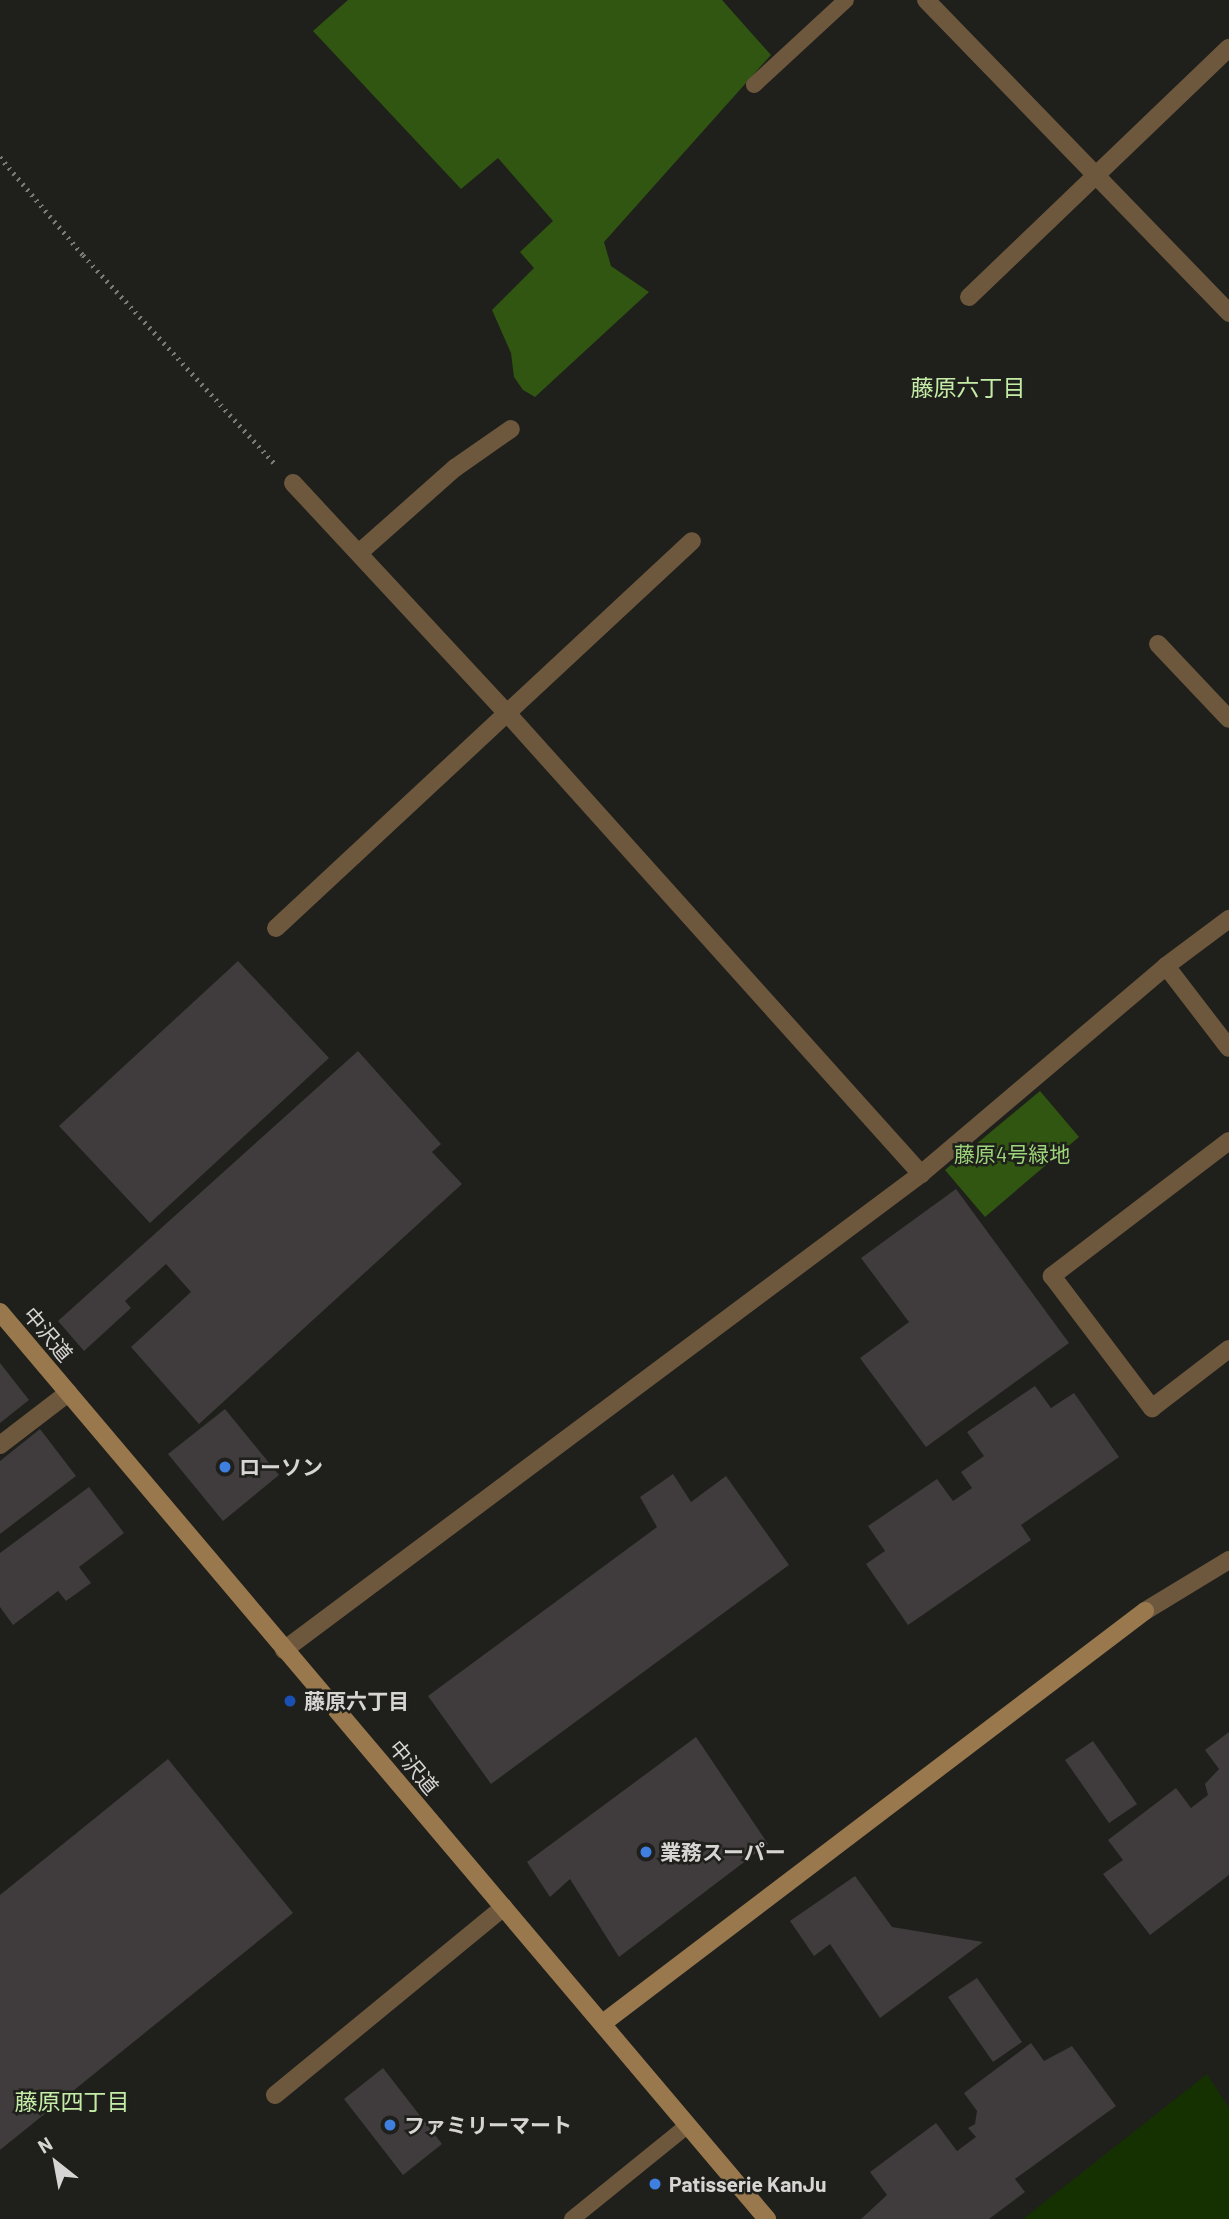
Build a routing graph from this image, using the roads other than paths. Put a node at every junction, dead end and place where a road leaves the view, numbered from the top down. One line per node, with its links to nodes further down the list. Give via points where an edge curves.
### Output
1 (846, 0): 4 (lane)
2 (926, 0): 5 (street)
3 (1229, 48): 5 (street)
4 (754, 85)
5 (1097, 176): 6 (street); 7 (street)
6 (969, 297)
7 (1229, 313)
8 (511, 429): 11 (street, via 454,468)
9 (293, 483): 11 (street)
10 (692, 541): 13 (street)
11 (360, 552): 13 (street)
12 (1158, 644): 14 (street)
13 (507, 713): 16 (street); 20 (street)
14 (1229, 719)
15 (1229, 919): 17 (street)
16 (276, 928)
17 (1166, 966): 18 (street); 20 (street)
18 (1229, 1048)
19 (1229, 1141): 22 (street, via 1052,1276 1152,1408)
20 (921, 1174): 26 (street)
21 (0, 1312): 23 (street, 中沢道)
22 (1229, 1349)
23 (68, 1393): 24 (street); 26 (street, 中沢道)
24 (0, 1445)
25 (1229, 1560): 28 (street, via 1145,1611)
26 (285, 1650): 27 (street, 中沢道)
27 (504, 1907): 28 (street, 中沢道); 29 (street)
28 (603, 2023): 30 (street, 中沢道)
29 (275, 2095)
30 (688, 2124): 31 (lane); 32 (street, 中沢道)
31 (572, 2219)
32 (767, 2219)

